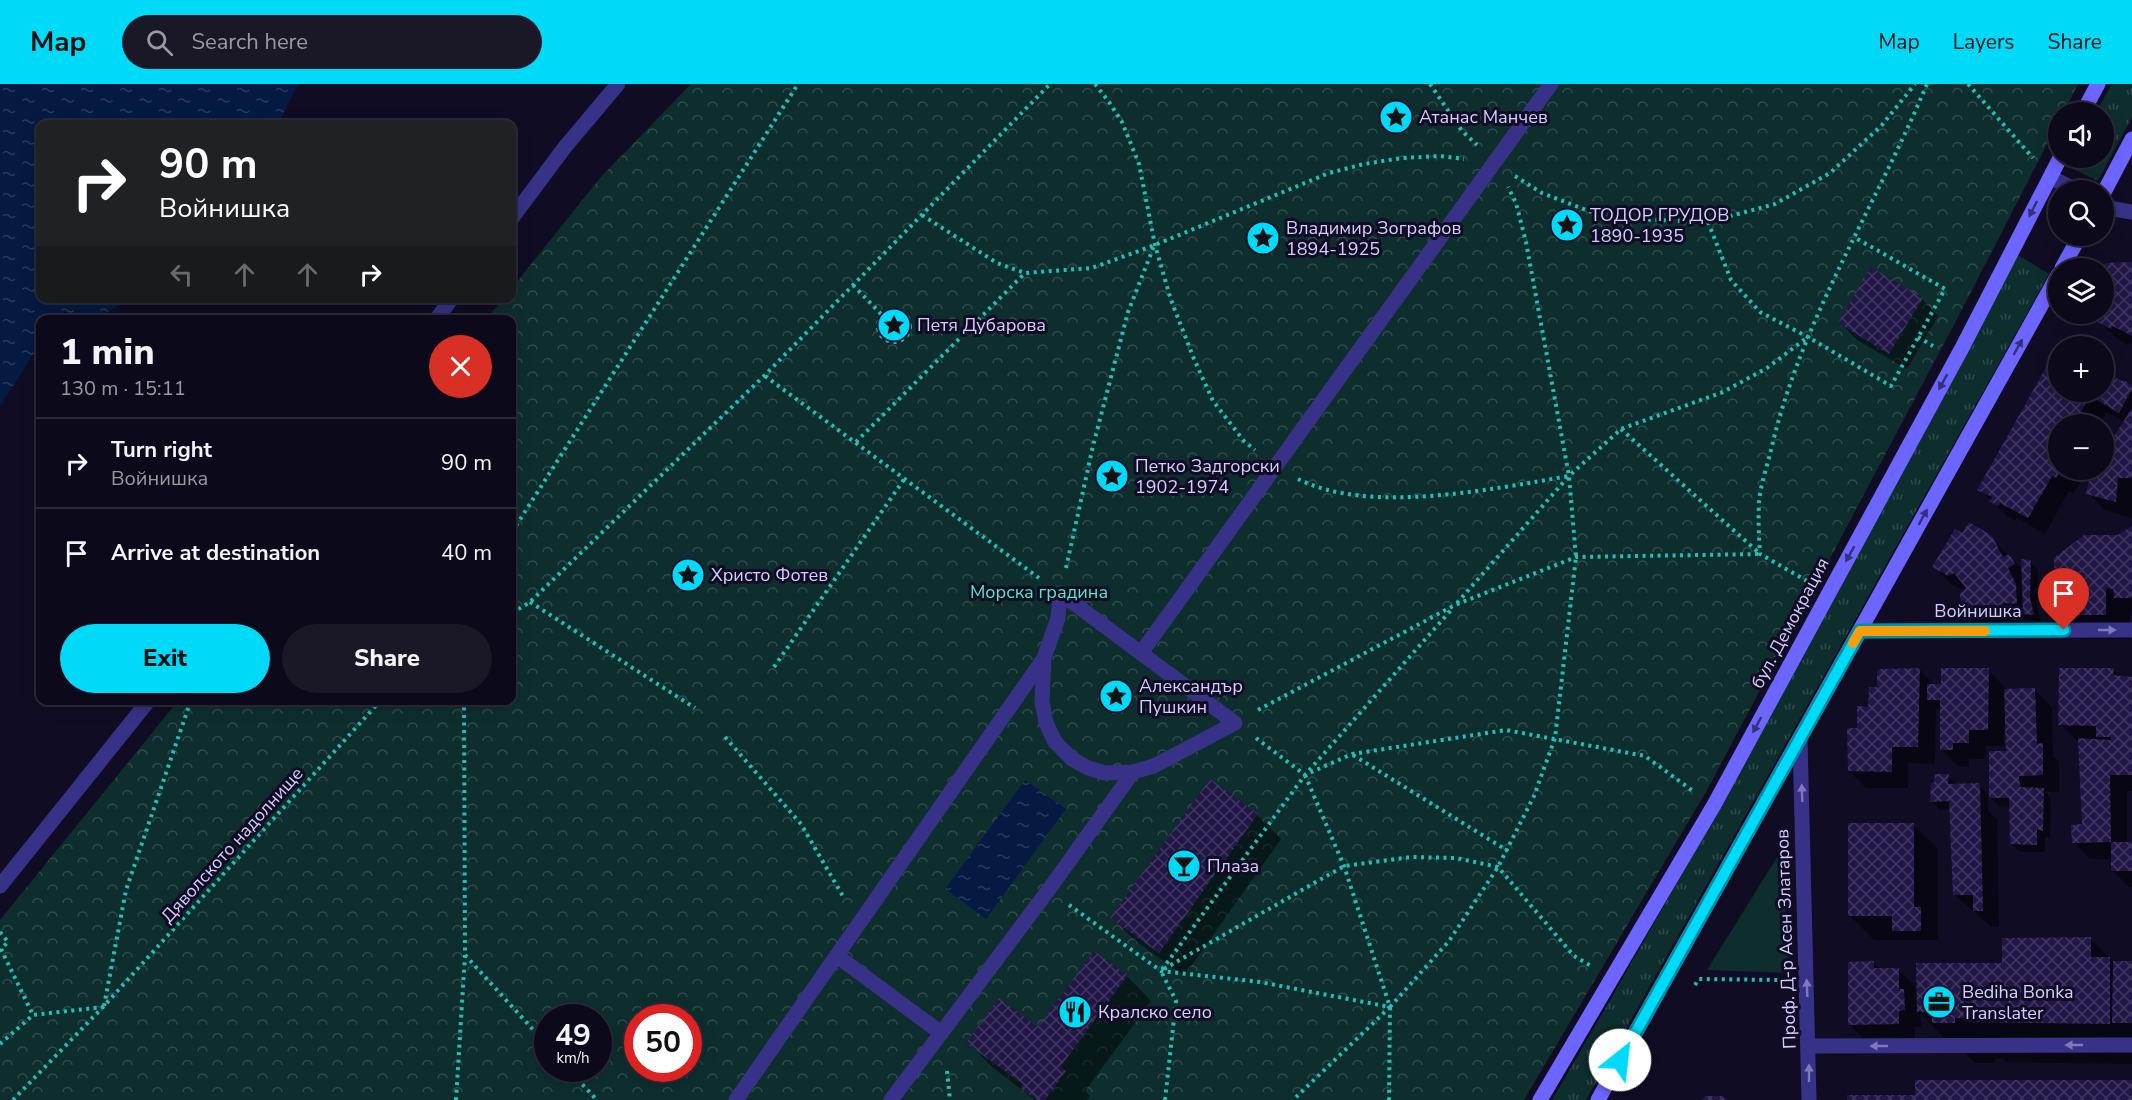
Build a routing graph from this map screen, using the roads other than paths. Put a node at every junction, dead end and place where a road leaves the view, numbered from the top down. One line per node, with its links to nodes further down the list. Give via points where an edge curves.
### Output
1 (618, 84): 12 (street)
2 (1551, 84): 16 (street)
3 (2098, 84): 4 (main road)
4 (2088, 102)
5 (2132, 139): 9 (main road)
6 (2055, 168): 7 (main road, бул. Демокрация)
7 (2050, 177): 8 (street); 28 (main road, бул. Демокрация, one-way to 28, via 1963,346 1714,805)
8 (2056, 180)
9 (2110, 180)
10 (2114, 209): 11 (street)
11 (2132, 212)
12 (516, 213)
13 (2048, 293): 15 (main road, one-way to 13)
14 (2132, 630): 15 (street, Войнишка, one-way to 14)
15 (1860, 631): 19 (main road)
16 (1141, 653): 17 (street, via 1060,594 1058,618); 20 (street, via 1234,723 1154,766)
17 (1044, 658): 20 (street, via 1042,701 1055,742 1088,768 1105,773); 22 (street)
18 (145, 705): 21 (street)
19 (1800, 740): 25 (street, Проф. Д-р Асен Златаров, one-way to 19); 29 (main road)
20 (1133, 772): 23 (street)
21 (0, 886)
22 (837, 956): 23 (street); 26 (street)
23 (941, 1033): 27 (street)
24 (2132, 1045): 25 (street, one-way to 25)
25 (1809, 1046): 30 (street, Проф. Д-р Асен Златаров, one-way to 25)
26 (736, 1100)
27 (891, 1100)
28 (1540, 1100)
29 (1598, 1100)
30 (1809, 1100)

